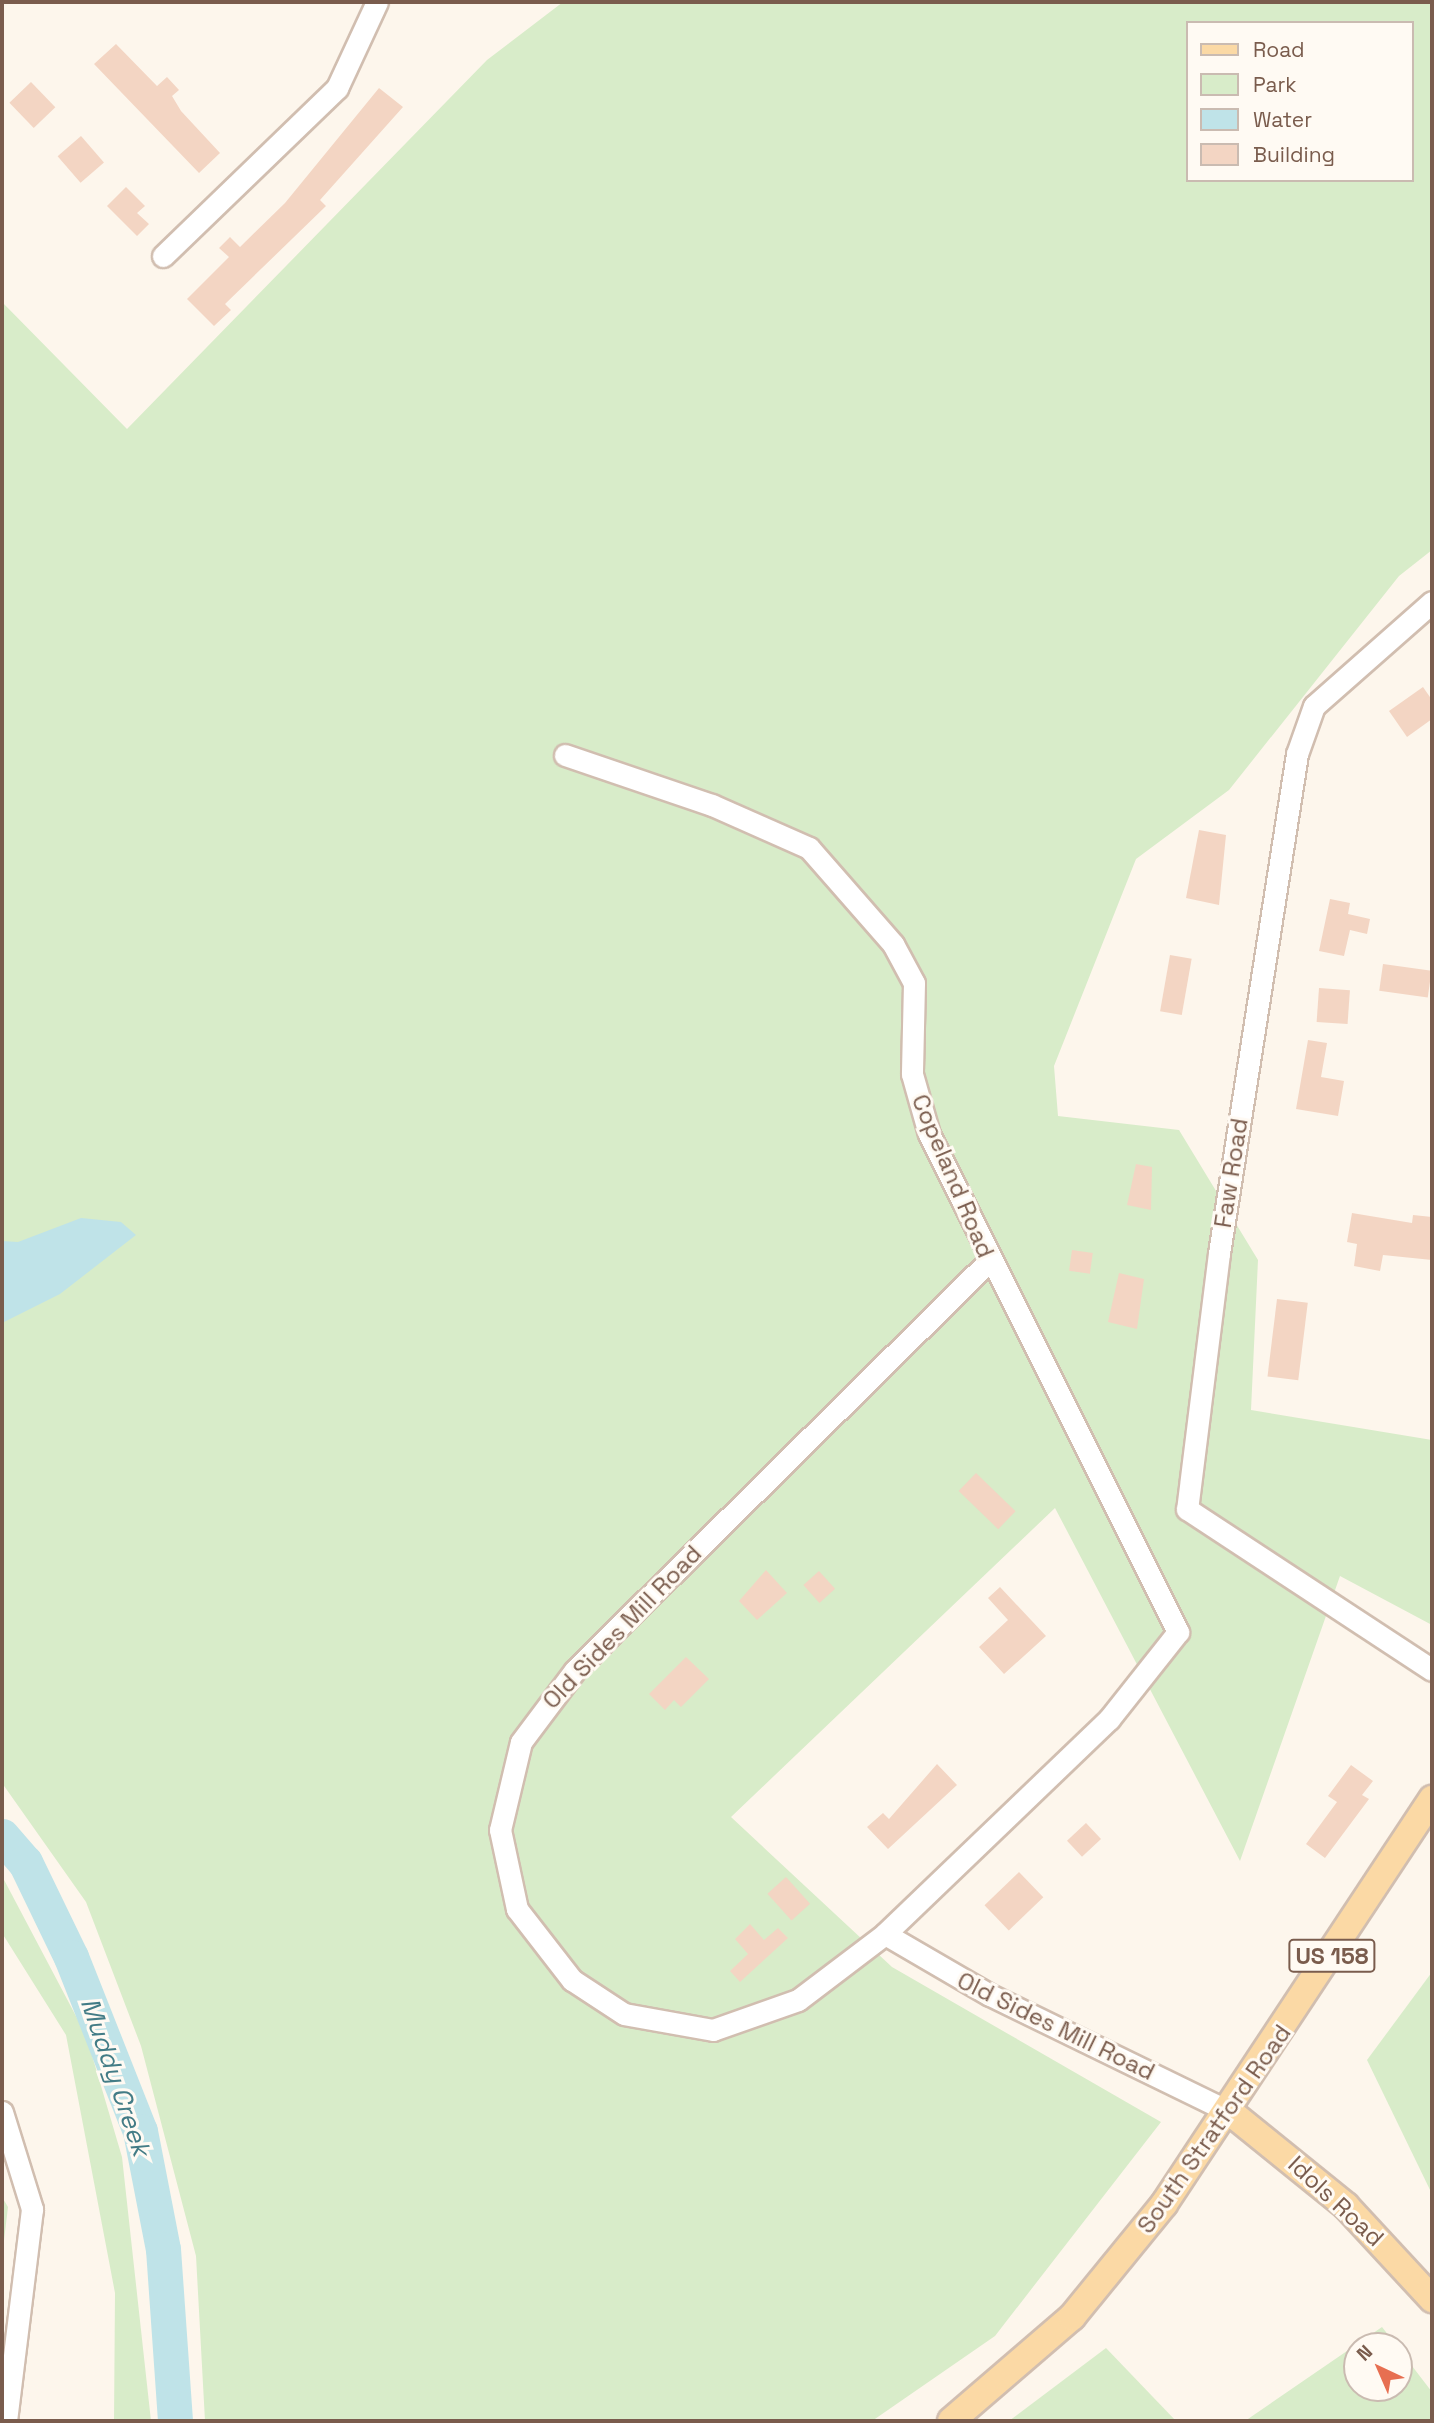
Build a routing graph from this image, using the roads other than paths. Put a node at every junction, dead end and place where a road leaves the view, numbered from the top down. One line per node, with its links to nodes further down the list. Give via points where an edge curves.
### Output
1 (377, 2): 2 (street, via 337,88)
2 (163, 256)
3 (1432, 602): 7 (street, Faw Road, via 1314,706 1297,754 1219,1253 1187,1509)
4 (565, 755): 5 (street, Copeland Road, via 773,829 809,848 842,879 908,967 915,1001 916,1101)
5 (989, 1261): 6 (street, Copeland Road); 9 (street, Old Sides Mill Road, via 575,1670 521,1742 503,1803 502,1857 530,1933 572,1980 624,2014 687,2030 740,2026 798,2000)
6 (1178, 1632): 9 (street, Old Sides Mill Road, via 1109,1719)
7 (1432, 1670)
8 (1432, 1799): 11 (main road, South Stratford Road / US 158)
9 (885, 1934): 11 (street, Old Sides Mill Road, via 958,1979)
10 (2, 2112): 13 (street, via 32,2209)
11 (1230, 2112): 12 (main road, Idols Road, via 1346,2206); 14 (main road, South Stratford Road / US 158, via 1072,2317)
12 (1432, 2299)
13 (6, 2421)
14 (951, 2421)

